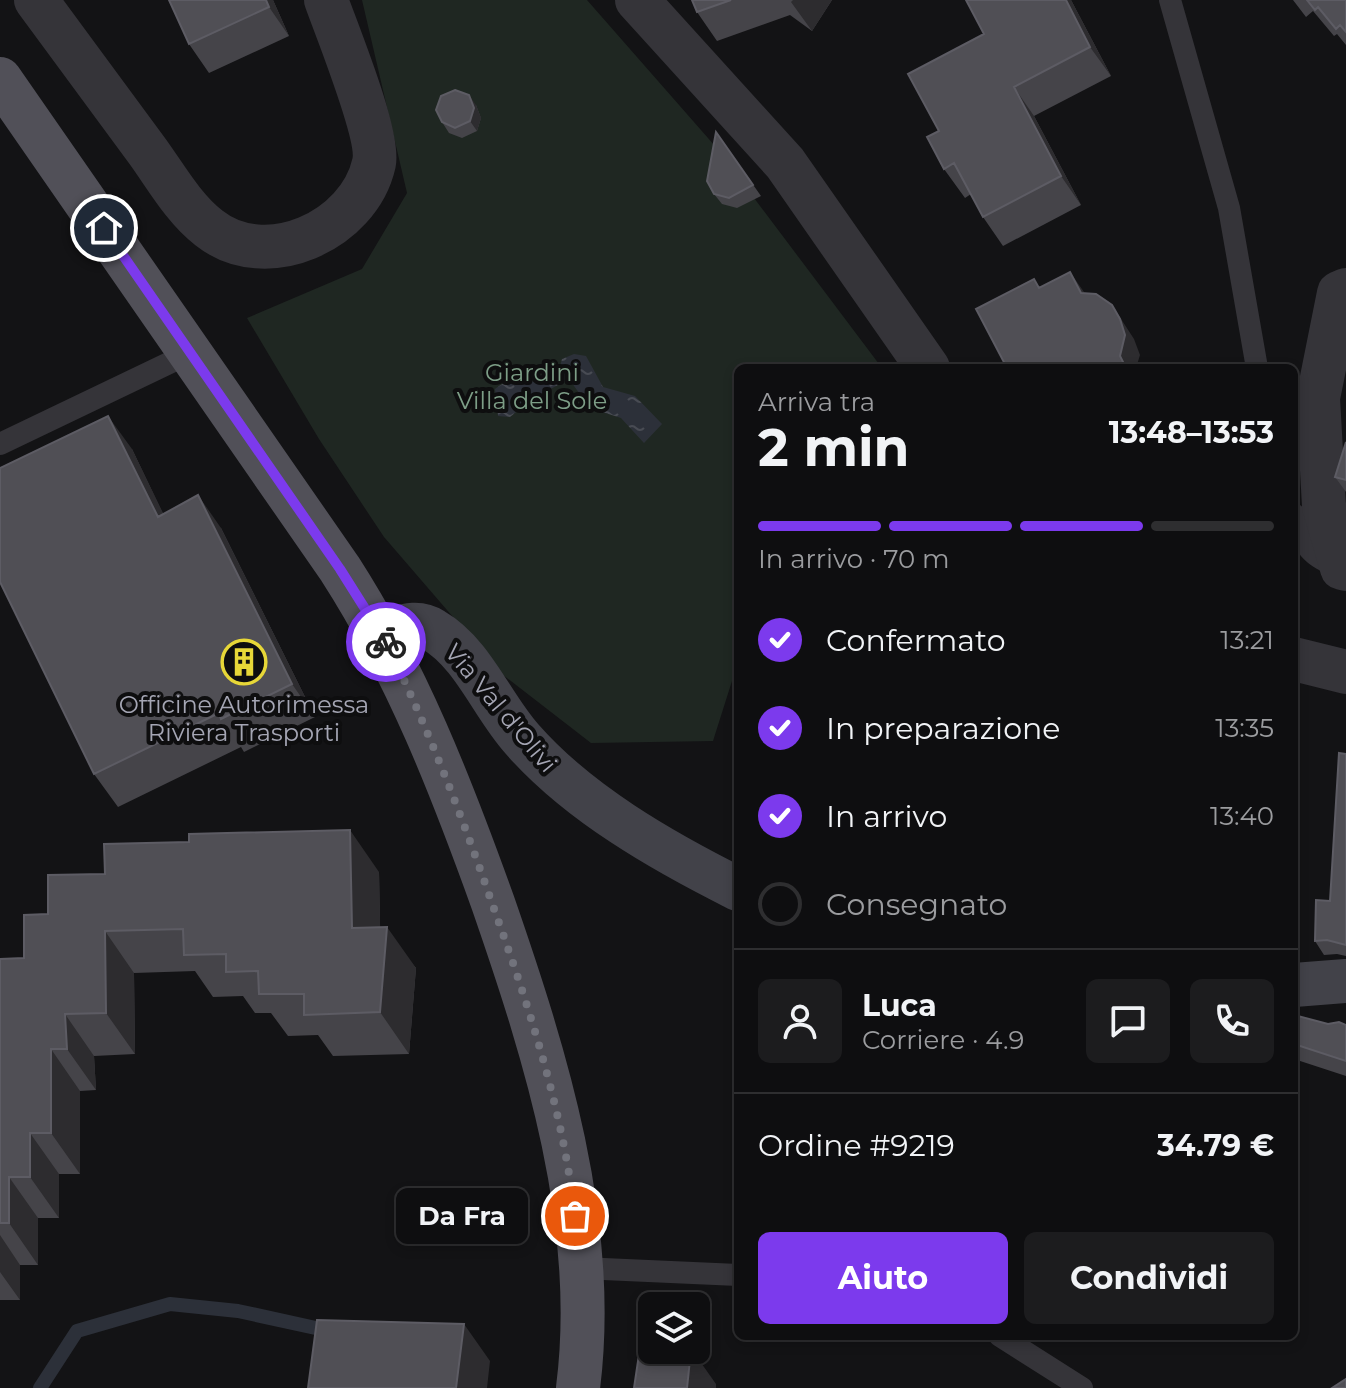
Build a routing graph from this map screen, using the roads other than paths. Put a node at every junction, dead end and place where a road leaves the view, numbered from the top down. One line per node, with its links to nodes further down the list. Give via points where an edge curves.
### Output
1 (36, 0): 2 (street, via 181,199 210,230 247,244 293,245 334,224 358,198 375,161 365,112)
2 (326, 0)
3 (637, 0): 8 (street, via 785,163)
4 (1170, 0): 9 (lane, via 1229,208)
5 (0, 79): 7 (main road)
6 (1346, 290): 12 (street, via 1339,293 1318,398 1324,506)
7 (192, 352): 10 (lane); 13 (main road)
8 (925, 364)
9 (1256, 364)
10 (0, 444)
11 (1298, 526): 12 (lane, via 1316,558)
12 (1344, 568)
13 (380, 632): 16 (street, Via Val d'Olivi, via 417,623 435,630 459,652 520,737 554,774 590,803); 19 (main road, via 463,818 519,978 551,1090)
14 (1298, 660): 15 (street)
15 (1346, 672)
16 (734, 887)
17 (1346, 981): 18 (street)
18 (1298, 985)
19 (581, 1268): 20 (lane); 22 (main road)
20 (734, 1275)
21 (1006, 1340): 23 (lane)
22 (578, 1388)
23 (1082, 1388)

